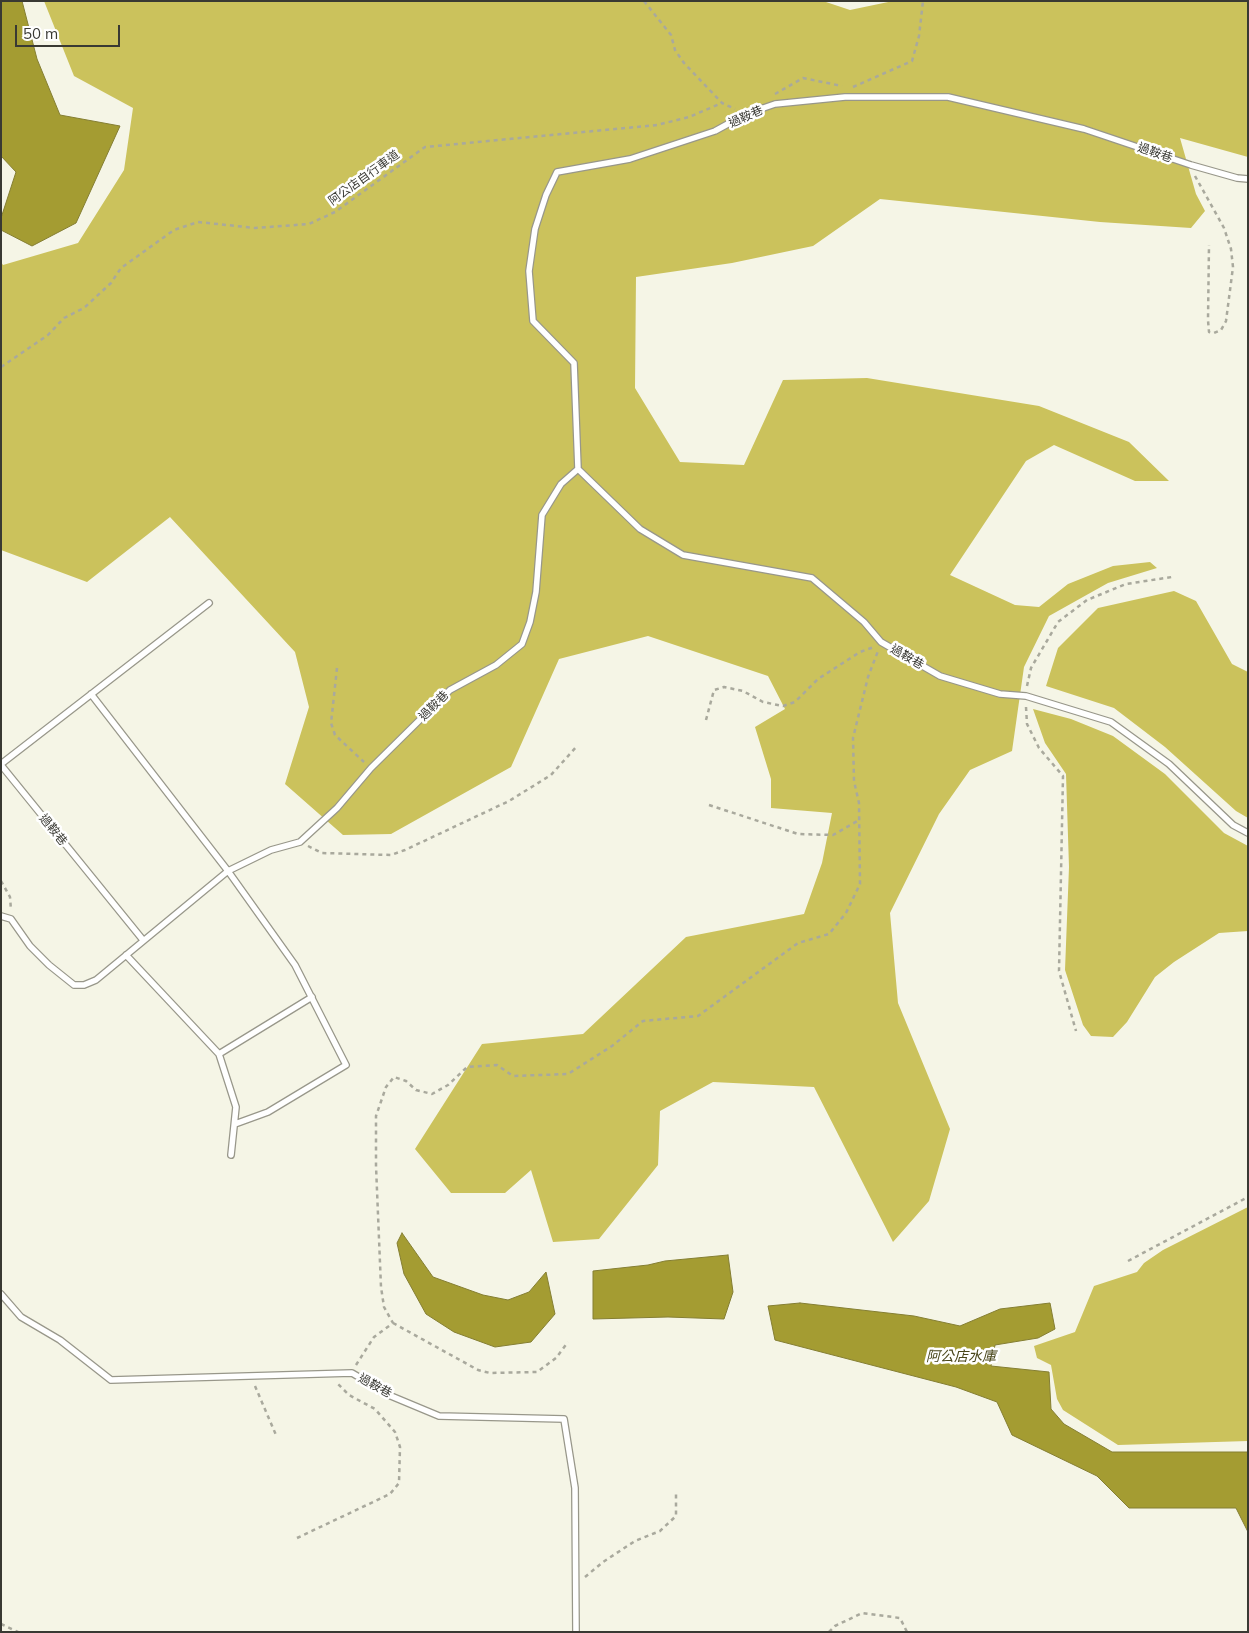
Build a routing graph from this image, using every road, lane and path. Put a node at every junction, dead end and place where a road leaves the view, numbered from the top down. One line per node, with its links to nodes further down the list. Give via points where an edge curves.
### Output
1 (644, 1): 6 (path, via 671,35 675,50 684,63)
2 (923, 1): 4 (path, via 920,36 912,62)
3 (843, 86): 5 (path, via 803,78)
4 (852, 87)
5 (770, 99)
6 (722, 103): 7 (path); 11 (path, 阿公店自行車道, via 689,118 657,126 425,146 335,212 309,224 254,228 198,222 174,230 120,268 111,283 84,308 64,318 48,335)
7 (746, 114): 8 (lane, 過鞍巷, via 775,104 845,97 948,97 1084,129); 12 (lane, 過鞍巷, via 716,131 630,159 557,172 546,195 535,229 529,271 533,321 574,363)
8 (1191, 165): 9 (lane, 過鞍巷); 10 (path, via 1198,186 1224,228 1232,249 1233,267 1226,320 1221,330 1214,333 1209,332 1208,320)
9 (1248, 179)
10 (1209, 245)
11 (1, 367)
12 (578, 469): 15 (lane, 過鞍巷, via 640,529 683,555 812,578 864,622); 22 (lane, 過鞍巷, via 560,484 542,515 536,592 522,644 496,665 450,690)
13 (1172, 577): 18 (path, via 1126,584 1087,600 1058,622 1031,668)
14 (210, 603): 17 (lane, 過鞍巷)
15 (881, 642): 18 (lane, 過鞍巷, via 940,676 1000,694); 19 (path, via 818,679 795,702 783,706 763,702 743,691 724,687 714,690); 24 (path, via 868,677 853,738)
16 (338, 668): 22 (path, via 330,723 335,735)
17 (91, 694): 21 (lane, 過鞍巷); 27 (lane)
18 (1026, 696): 25 (lane, 過鞍巷, via 1111,722 1169,764 1233,825); 34 (path, via 1027,724 1039,748 1063,776 1059,971)
19 (706, 720)
20 (578, 746): 26 (path, via 551,774 509,802 391,855 322,853)
21 (1, 765): 31 (lane, 過鞍巷)
22 (371, 768): 26 (lane, 過鞍巷, via 337,808)
23 (709, 805): 24 (path, via 798,834 833,835)
24 (859, 820): 41 (path, via 860,884 829,934 798,943 698,1016 642,1021 612,1046 568,1074 513,1076 497,1066 467,1067 448,1085 432,1094 416,1090 406,1081 394,1077 386,1087 376,1116 381,1287 384,1307)
25 (1248, 833)
26 (300, 842): 27 (lane, 過鞍巷, via 271,850)
27 (228, 871): 31 (lane, 過鞍巷); 33 (lane, via 295,965)
28 (1, 880): 30 (path, via 10,897)
29 (1, 916): 30 (lane)
30 (11, 919): 32 (lane, 過鞍巷, via 30,946 74,985 96,980)
31 (143, 940): 32 (lane, 過鞍巷)
32 (126, 955): 35 (lane)
33 (312, 997): 35 (lane); 36 (lane, via 346,1065 268,1112)
34 (1076, 1031)
35 (219, 1054): 36 (lane, via 236,1107)
36 (235, 1124): 37 (lane)
37 (231, 1155)
38 (1248, 1197): 39 (path)
39 (1128, 1261)
40 (1, 1294): 45 (lane, 過鞍巷, via 21,1317 60,1340 111,1380)
41 (393, 1323): 42 (path, via 478,1370 490,1373 537,1372 556,1358); 43 (path, via 374,1337)
42 (568, 1342)
43 (352, 1373): 44 (lane, 過鞍巷); 49 (lane, 過鞍巷, via 391,1396 439,1416 564,1419 575,1488)
44 (329, 1374): 45 (lane, 過鞍巷, via 287,1373); 48 (path, via 349,1395 375,1409 395,1432 400,1447 399,1483 390,1494)
45 (252, 1377): 46 (path)
46 (276, 1435)
47 (676, 1491): 49 (path, via 676,1516 660,1531 635,1541 603,1562)
48 (297, 1538)
49 (576, 1585): 52 (lane, 過鞍巷)
50 (1, 1624): 51 (path)
51 (18, 1632)
52 (576, 1632)
53 (829, 1632): 54 (path, via 862,1613 900,1618)
54 (907, 1632)

